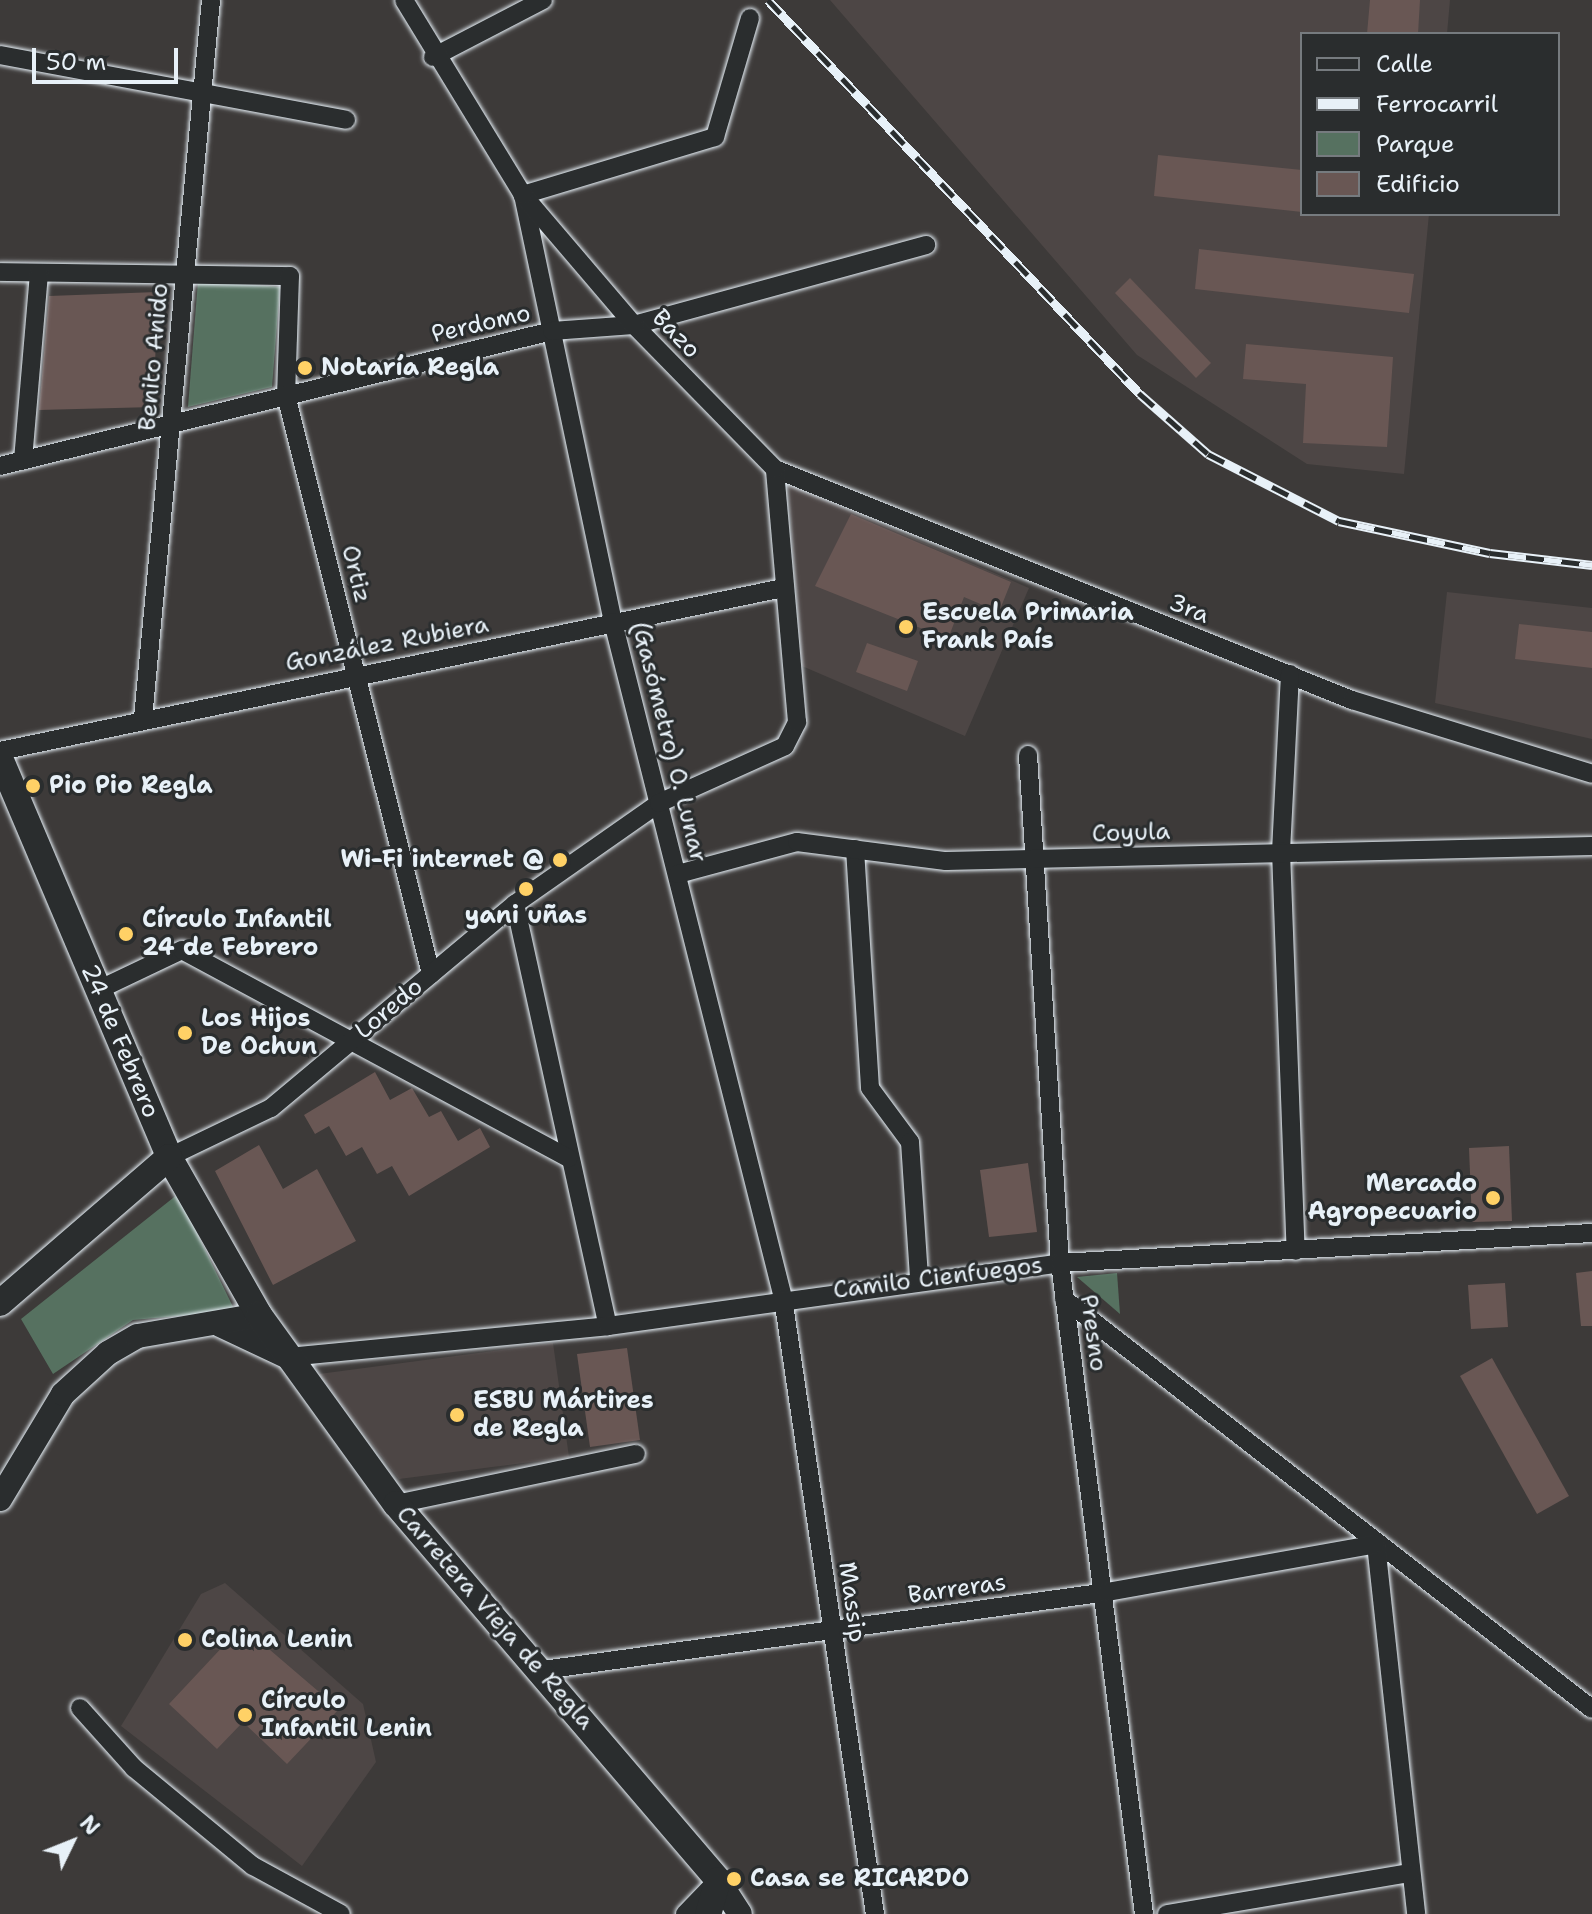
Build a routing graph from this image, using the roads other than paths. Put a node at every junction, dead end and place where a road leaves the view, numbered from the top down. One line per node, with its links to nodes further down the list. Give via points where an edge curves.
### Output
1 (211, 0): 7 (street, Benito Anido)
2 (404, 0): 6 (street, Bazo)
3 (543, 0): 6 (street)
4 (750, 18): 9 (street, via 715,137)
5 (0, 55): 7 (street)
6 (433, 57): 9 (street, Bazo)
7 (203, 93): 8 (street); 11 (street, Benito Anido)
8 (346, 120)
9 (523, 195): 14 (street, Bazo); 15 (street, (Gasómetro) O. Lunar)
10 (926, 245): 14 (street, Perdomo)
11 (186, 271): 13 (street); 16 (street, Ortiz, via 290,276); 17 (street, Benito Anido)
12 (0, 272): 13 (street)
13 (39, 274): 18 (street)
14 (634, 325): 15 (street, Perdomo); 20 (street, Bazo)
15 (552, 331): 16 (street, Perdomo); 22 (street, (Gasómetro) O. Lunar)
16 (286, 395): 17 (street, Perdomo); 24 (street, Ortiz)
17 (172, 421): 18 (street, Perdomo); 25 (street, Benito Anido)
18 (23, 460): 19 (street, Perdomo)
19 (0, 466)
20 (775, 469): 21 (street); 23 (street, 3ra)
21 (783, 588): 22 (street, González Rubiera); 30 (street, Loredo, via 794,736)
22 (613, 622): 24 (street, González Rubiera); 30 (street, (Gasómetro) O. Lunar)
23 (1290, 674): 29 (street, 3ra); 33 (street)
24 (356, 675): 25 (street, González Rubiera); 37 (street, Ortiz)
25 (143, 718): 26 (street, González Rubiera)
26 (0, 751)
27 (1028, 755): 34 (street, Presno)
28 (0, 758): 38 (main road, 24 de Febrero)
29 (1592, 774)
30 (659, 803): 35 (street, (Gasómetro) O. Lunar); 36 (street, Loredo)
31 (1592, 846): 33 (street, Coyula)
32 (855, 849): 34 (street, Coyula, via 946,861); 35 (street, Coyula, via 797,842); 45 (street, via 870,1088 910,1142)
33 (1281, 851): 34 (street, Coyula); 43 (street)
34 (1034, 860): 44 (street, Presno)
35 (678, 874): 46 (street, (Gasómetro) O. Lunar)
36 (515, 904): 37 (street, Loredo); 41 (street)
37 (431, 974): 39 (street, Loredo)
38 (98, 990): 39 (street, via 182,950); 40 (main road, 24 de Febrero)
39 (351, 1042): 40 (street, Loredo, via 271,1108); 41 (street)
40 (169, 1157): 48 (main road, Loredo); 49 (main road, 24 de Febrero)
41 (569, 1158): 51 (street)
42 (1592, 1233): 43 (street, Camilo Cienfuegos)
43 (1296, 1251): 44 (street, Camilo Cienfuegos)
44 (1060, 1263): 45 (street, Camilo Cienfuegos); 47 (street, Presno)
45 (919, 1278): 46 (street, Camilo Cienfuegos)
46 (783, 1298): 51 (street, Camilo Cienfuegos); 58 (street, Massip)
47 (1064, 1299): 56 (street); 57 (street, Presno)
48 (0, 1303)
49 (259, 1315): 50 (street); 52 (main road, Carretera Vieja de Regla)
50 (220, 1325): 52 (street); 54 (street, via 138,1336 108,1353 63,1394)
51 (608, 1326): 52 (street, Camilo Cienfuegos)
52 (288, 1357): 55 (main road, Carretera Vieja de Regla)
53 (636, 1454): 55 (street)
54 (0, 1499)
55 (396, 1504): 59 (main road, Carretera Vieja de Regla)
56 (1376, 1544): 57 (street, Barreras); 61 (street); 62 (street)
57 (1107, 1592): 58 (street, Barreras); 69 (street, Presno)
58 (832, 1631): 59 (street, Barreras); 68 (street, Massip)
59 (543, 1670): 63 (main road, Carretera Vieja de Regla)
60 (80, 1708): 64 (street, via 134,1768 253,1866)
61 (1592, 1709)
62 (1409, 1873): 70 (street); 71 (street)
63 (718, 1880): 65 (street); 66 (main road); 67 (street, Carretera Vieja de Regla)
64 (341, 1914)
65 (685, 1914)
66 (708, 1914)
67 (740, 1914)
68 (875, 1914)
69 (1144, 1914)
70 (1167, 1914)
71 (1416, 1914)

